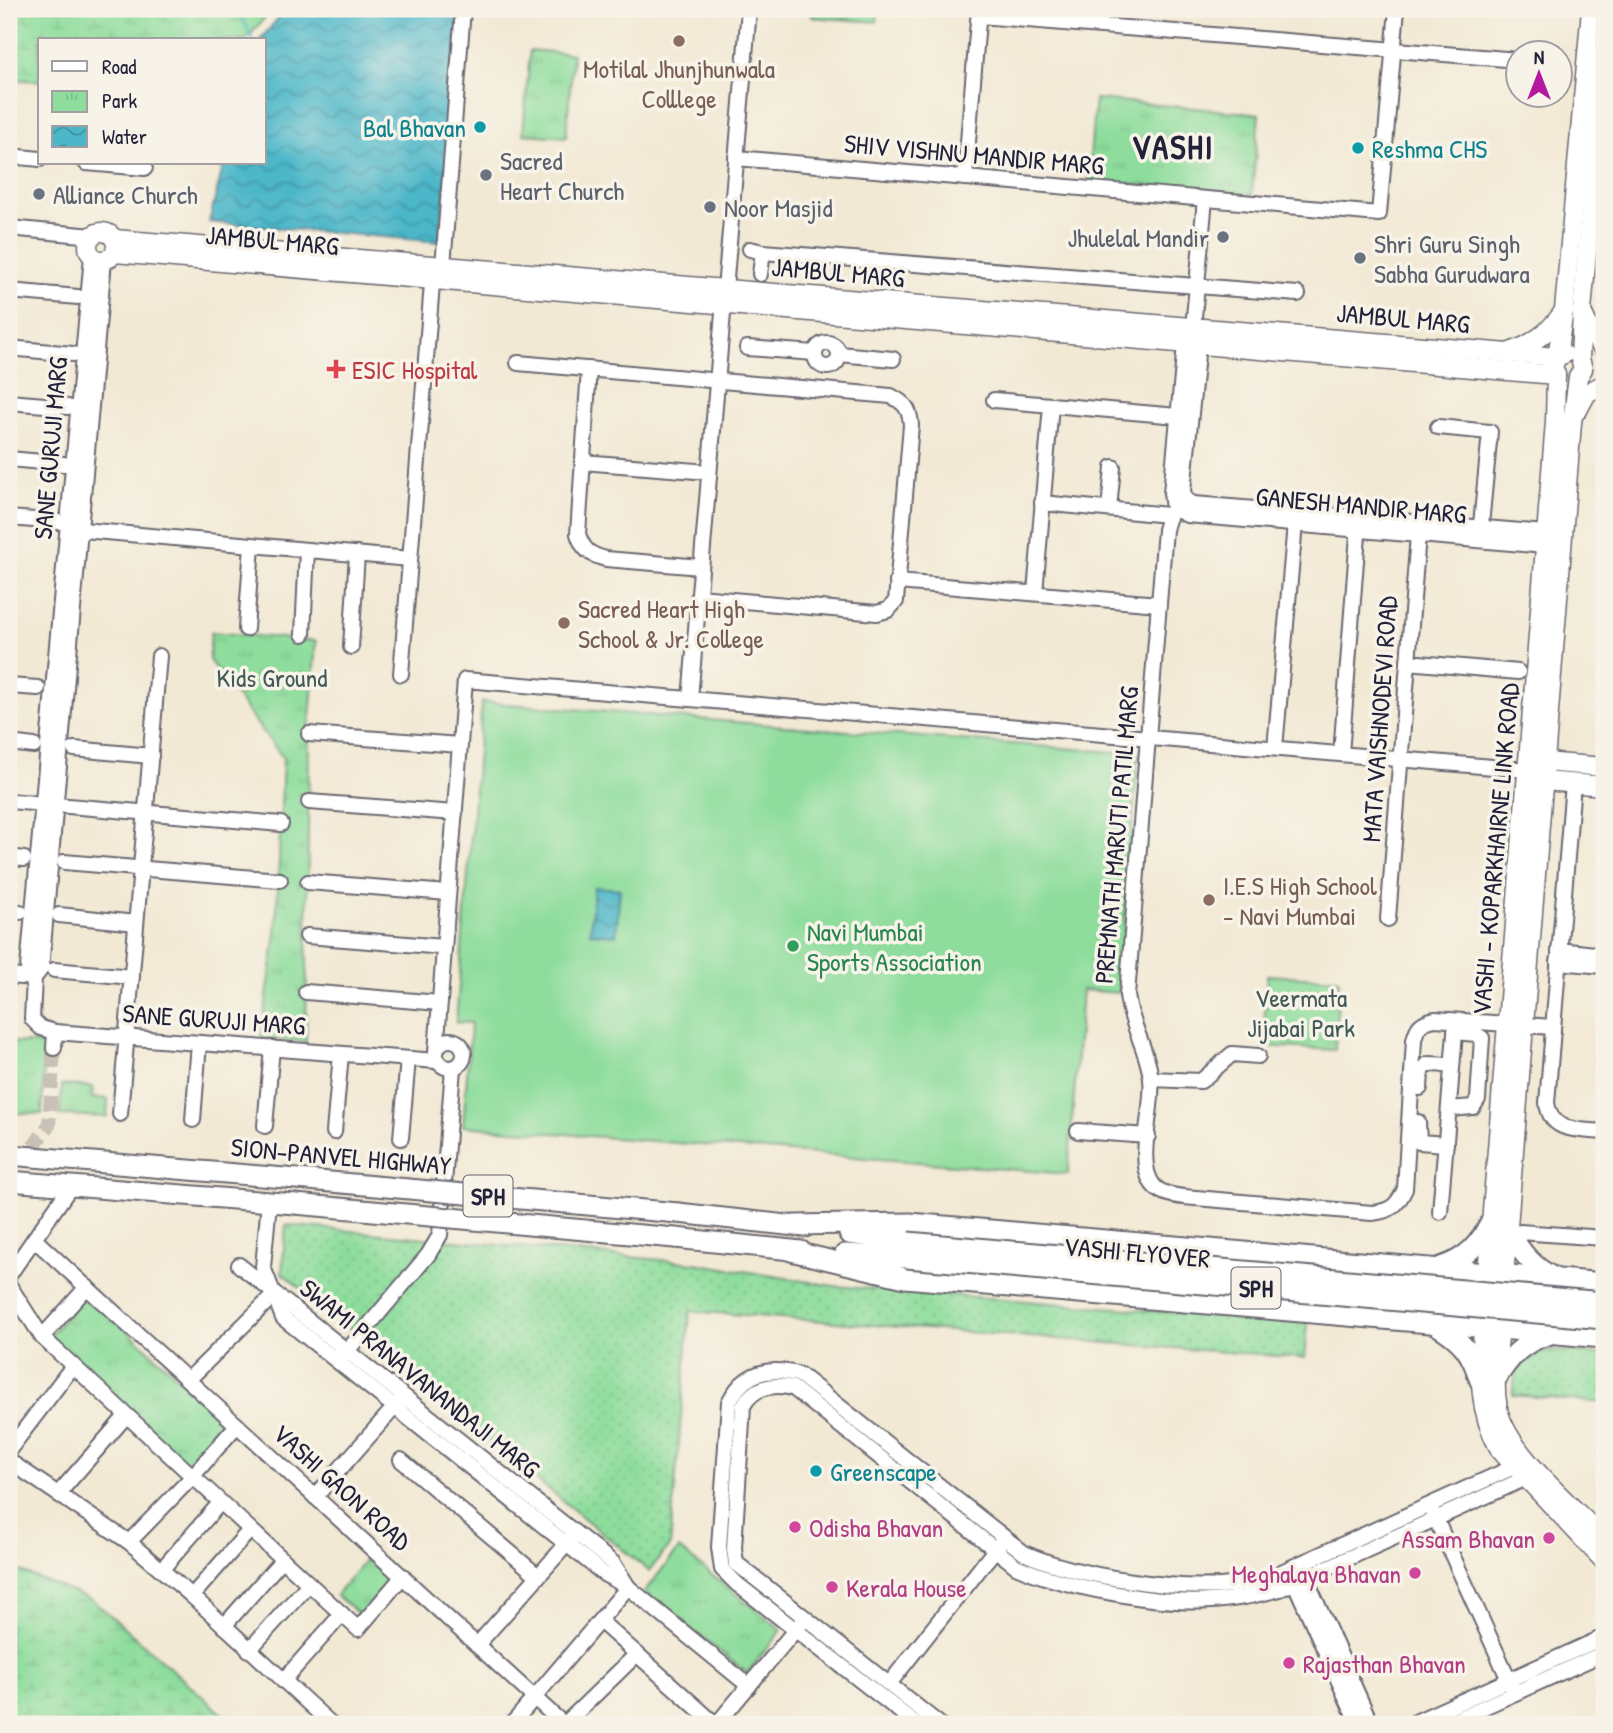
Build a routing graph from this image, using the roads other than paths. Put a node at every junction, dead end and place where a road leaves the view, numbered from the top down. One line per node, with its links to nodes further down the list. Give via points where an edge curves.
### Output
1 (463, 9): 18 (street)
2 (749, 9): 10 (street)
3 (1397, 9): 6 (street, SHIV VISHNU MANDIR MARG)
4 (1591, 9): 25 (main road, VASHI - KOPARKHAIRNE LINK ROAD)
5 (979, 12): 6 (street); 14 (street)
6 (1393, 50): 8 (street); 15 (street, SHIV VISHNU MANDIR MARG, via 1379,214)
7 (1604, 52): 25 (main road, VASHI - KOPARKHAIRNE LINK ROAD)
8 (1504, 59)
9 (9, 156): 11 (street)
10 (736, 158): 14 (street, SHIV VISHNU MANDIR MARG); 24 (street)
11 (38, 159)
12 (98, 164): 13 (street)
13 (145, 168)
14 (965, 178): 15 (street, SHIV VISHNU MANDIR MARG)
15 (1205, 199): 20 (street)
16 (9, 228): 17 (street, via 74,234)
17 (101, 248): 18 (main road, JAMBUL MARG); 62 (street, SANE GURUJI MARG)
18 (436, 270): 24 (main road, JAMBUL MARG); 69 (street)
19 (760, 274): 20 (street, via 757,251)
20 (1197, 284): 22 (street); 26 (street)
21 (9, 291): 23 (street)
22 (1298, 294)
23 (78, 297)
24 (724, 297): 26 (main road, JAMBUL MARG); 41 (street)
25 (1573, 311): 29 (main road); 35 (main road); 37 (main road, VASHI - KOPARKHAIRNE LINK ROAD); 39 (main road, VASHI - KOPARKHAIRNE LINK ROAD)
26 (1192, 339): 35 (main road, JAMBUL MARG); 48 (street, PREMNATH MARUTI PATIL MARG); 57 (street, PREMNATH MARUTI PATIL MARG, via 1183,491)
27 (9, 348): 31 (street)
28 (747, 348): 30 (street)
29 (1604, 350)
30 (815, 353): 32 (street, via 828,336); 38 (street, via 817,362)
31 (73, 354)
32 (839, 354): 33 (street); 38 (street, via 836,364)
33 (893, 359)
34 (1604, 361): 39 (main road)
35 (1506, 362): 37 (main road, JAMBUL MARG); 49 (main road, via 1544,389)
36 (518, 363): 40 (street)
37 (1557, 366): 39 (main road, via 1569,353); 39 (main road, via 1566,382); 49 (main road, VASHI - KOPARKHAIRNE LINK ROAD)
38 (826, 367): 43 (street)
39 (1579, 368): 42 (main road); 49 (main road, VASHI - KOPARKHAIRNE LINK ROAD)
40 (589, 369): 41 (street); 52 (street)
41 (717, 380): 43 (street); 55 (street)
42 (1604, 382): 49 (main road, via 1587,393)
43 (824, 390): 71 (street, via 891,396 910,411)
44 (994, 400): 46 (street)
45 (9, 402): 47 (street)
46 (1051, 405): 48 (street); 56 (street)
47 (68, 407)
48 (1178, 416): 57 (street, PREMNATH MARUTI PATIL MARG, via 1171,494)
49 (1564, 423): 65 (main road, VASHI - KOPARKHAIRNE LINK ROAD); 95 (main road, VASHI - KOPARKHAIRNE LINK ROAD)
50 (1438, 428): 64 (street, via 1490,432)
51 (9, 458): 53 (street)
52 (582, 462): 55 (street); 70 (street, via 578,534 582,547 606,559)
53 (64, 464)
54 (1113, 467): 58 (street)
55 (709, 472): 70 (street)
56 (1042, 503): 58 (street, GANESH MANDIR MARG); 72 (street)
57 (1176, 508): 58 (street, GANESH MANDIR MARG); 60 (street, GANESH MANDIR MARG, via 1187,515); 74 (street, PREMNATH MARUTI PATIL MARG)
58 (1109, 509)
59 (9, 518): 62 (street)
60 (1304, 521): 61 (street, GANESH MANDIR MARG); 90 (street)
61 (1359, 524): 63 (street, GANESH MANDIR MARG); 92 (street)
62 (69, 527): 66 (street); 103 (street, SANE GURUJI MARG)
63 (1418, 528): 64 (street, GANESH MANDIR MARG); 79 (street, MATA VAISHNODEVI ROAD)
64 (1480, 534): 65 (street, GANESH MANDIR MARG)
65 (1546, 539): 97 (main road, VASHI - KOPARKHAIRNE LINK ROAD)
66 (252, 545): 67 (street); 75 (street)
67 (307, 550): 68 (street); 76 (street)
68 (357, 554): 69 (street); 77 (street)
69 (410, 559): 81 (street)
70 (701, 567): 73 (street)
71 (897, 582): 72 (street); 73 (street, via 896,601 877,613)
72 (1035, 593): 74 (street)
73 (699, 597): 84 (street)
74 (1159, 604): 86 (street, PREMNATH MARUTI PATIL MARG)
75 (246, 629)
76 (303, 634)
77 (351, 647)
78 (159, 656): 93 (street)
79 (1408, 662): 80 (street); 94 (street, MATA VAISHNODEVI ROAD)
80 (1518, 672)
81 (401, 674)
82 (9, 686): 83 (street)
83 (38, 688)
84 (690, 699): 86 (street); 88 (street, via 465,680)
85 (310, 734): 88 (street)
86 (1148, 738): 90 (street); 143 (street, PREMNATH MARUTI PATIL MARG, via 1127,995)
87 (9, 744): 89 (street)
88 (460, 745): 105 (street)
89 (34, 746)
90 (1275, 748): 92 (street)
91 (74, 749): 93 (street)
92 (1341, 754): 94 (street)
93 (151, 756): 104 (street)
94 (1400, 759): 97 (street); 115 (street, MATA VAISHNODEVI ROAD)
95 (1545, 762): 96 (main road); 97 (main road); 98 (main road, VASHI - KOPARKHAIRNE LINK ROAD)
96 (1604, 767)
97 (1528, 770): 98 (main road); 128 (main road, VASHI - KOPARKHAIRNE LINK ROAD)
98 (1544, 781): 99 (main road); 128 (main road, VASHI - KOPARKHAIRNE LINK ROAD)
99 (1573, 783): 100 (main road); 120 (street)
100 (1604, 786)
101 (9, 801): 103 (street)
102 (309, 802): 105 (street)
103 (49, 805): 104 (street); 125 (street, SANE GURUJI MARG, via 28,968)
104 (146, 813): 106 (street); 110 (street)
105 (455, 813): 113 (street)
106 (281, 824)
107 (9, 857): 108 (street)
108 (24, 859)
109 (64, 862): 110 (street)
110 (141, 869): 111 (street); 116 (street)
111 (280, 880)
112 (308, 882): 113 (street)
113 (448, 893): 118 (street)
114 (59, 915): 116 (street)
115 (1388, 919)
116 (136, 923): 124 (street)
117 (307, 936): 118 (street)
118 (444, 947): 127 (street)
119 (1604, 955): 120 (street)
120 (1559, 956): 121 (street); 130 (street)
121 (1604, 966)
122 (54, 970): 124 (street)
123 (9, 976): 125 (street)
124 (132, 977): 132 (street)
125 (34, 978): 131 (street, SANE GURUJI MARG, via 32,1019)
126 (306, 992): 127 (street)
127 (440, 1003): 134 (street); 138 (street)
128 (1516, 1025): 129 (street, PREMNATH MARUTI PATIL MARG); 130 (street, PREMNATH MARUTI PATIL MARG); 160 (main road, VASHI - KOPARKHAIRNE LINK ROAD)
129 (1455, 1026): 141 (street); 144 (street, via 1482,1038 1478,1099 1473,1107); 151 (street, PREMNATH MARUTI PATIL MARG, via 1424,1021 1417,1028 1405,1189 1399,1203 1387,1212 1169,1195 1155,1187 1148,1175)
130 (1553, 1027): 150 (street, via 1548,1114 1561,1126)
131 (55, 1032): 132 (street, SANE GURUJI MARG); 135 (street)
132 (127, 1037): 133 (street, SANE GURUJI MARG); 145 (street)
133 (200, 1043): 136 (street, SANE GURUJI MARG); 146 (street)
134 (462, 1046): 138 (street, via 454,1040 444,1041); 142 (street, via 464,1060)
135 (54, 1048)
136 (272, 1048): 137 (street, SANE GURUJI MARG); 147 (street)
137 (341, 1054): 140 (street, SANE GURUJI MARG); 148 (street)
138 (436, 1056): 140 (street, SANE GURUJI MARG); 142 (street, via 444,1068)
139 (1258, 1056): 143 (street, via 1232,1054 1201,1081)
140 (408, 1059): 152 (street)
141 (1452, 1065): 144 (street); 153 (street, via 1428,1064 1421,1072 1419,1142)
142 (453, 1068): 181 (street, via 440,1235)
143 (1151, 1079): 151 (street, PREMNATH MARUTI PATIL MARG)
144 (1448, 1109): 153 (street)
145 (120, 1114)
146 (193, 1120)
147 (265, 1126)
148 (334, 1132)
149 (1078, 1132): 151 (street)
150 (1604, 1132)
151 (1148, 1136)
152 (401, 1138)
153 (1446, 1144): 158 (street)
154 (9, 1155): 159 (highway, SION-PANVEL HIGHWAY / SPH, bridge)
155 (9, 1181): 156 (highway, SION-PANVEL HIGHWAY / SPH)
156 (71, 1186): 157 (highway, SION-PANVEL HIGHWAY / SPH); 162 (street)
157 (269, 1202): 164 (highway, SION-PANVEL HIGHWAY / SPH, bridge); 173 (street, via 263,1262)
158 (1440, 1212)
159 (794, 1225): 163 (highway, VASHI FLYOVER / SPH); 166 (highway, via 910,1223)
160 (1507, 1228): 161 (street); 166 (highway, via 1483,1238 1455,1263); 167 (main road, VASHI - KOPARKHAIRNE LINK ROAD); 169 (highway, via 1525,1257)
161 (1604, 1238)
162 (34, 1239): 168 (street); 172 (street, VASHI GAON ROAD)
163 (907, 1250): 164 (highway, VASHI FLYOVER / SPH); 174 (highway, VASHI FLYOVER / SPH, bridge); 175 (highway, VASHI FLYOVER / SPH, bridge)
164 (791, 1251): 176 (highway, via 905,1278)
165 (239, 1265): 173 (street, SWAMI PRANAVANANDAJI MARG)
166 (1436, 1269): 167 (highway)
167 (1496, 1274): 169 (highway); 177 (main road, VASHI - KOPARKHAIRNE LINK ROAD)
168 (9, 1275)
169 (1557, 1279): 170 (highway)
170 (1604, 1283)
171 (9, 1284): 179 (street)
172 (87, 1287): 179 (street); 183 (street, VASHI GAON ROAD)
173 (275, 1294): 181 (street, SWAMI PRANAVANANDAJI MARG); 183 (street)
174 (1604, 1303)
175 (1604, 1318)
176 (1433, 1323): 177 (highway); 184 (highway, via 1464,1345)
177 (1492, 1328): 178 (highway); 184 (main road, VASHI - KOPARKHAIRNE LINK ROAD)
178 (1552, 1333): 180 (highway); 184 (highway, via 1517,1350)
179 (42, 1337): 182 (street)
180 (1604, 1338)
181 (342, 1356): 185 (street, SWAMI PRANAVANANDAJI MARG)
182 (73, 1366): 186 (street); 188 (street)
183 (188, 1380): 187 (street, VASHI GAON ROAD)
184 (1488, 1381): 191 (main road, via 1483,1410 1489,1431); 197 (main road, via 1512,1441)
185 (399, 1402): 194 (street); 199 (street, SWAMI PRANAVANANDAJI MARG)
186 (126, 1416): 192 (street); 193 (street)
187 (237, 1425): 192 (street); 194 (street, VASHI GAON ROAD)
188 (9, 1450)
189 (401, 1460): 208 (street)
190 (9, 1461): 193 (street)
191 (1521, 1472): 196 (street); 197 (main road)
192 (192, 1477): 195 (street); 201 (street)
193 (58, 1494): 201 (street)
194 (315, 1497): 207 (street, VASHI GAON ROAD)
195 (220, 1503): 198 (street); 205 (street)
196 (1433, 1513): 206 (street); 224 (street)
197 (1578, 1522): 200 (main road); 204 (main road)
198 (250, 1530): 203 (street); 211 (street)
199 (572, 1539): 208 (street); 210 (street, SWAMI PRANAVANANDAJI MARG, via 613,1563)
200 (1604, 1539)
201 (129, 1542): 205 (street)
202 (1000, 1544): 206 (street, via 1038,1560 1178,1586 1239,1584); 214 (street, via 800,1375 767,1371 736,1389 729,1402 720,1559 729,1577); 222 (street)
203 (282, 1560): 209 (street); 215 (street)
204 (1604, 1561)
205 (162, 1569): 211 (street)
206 (1297, 1574): 232 (street); 233 (street)
207 (403, 1576): 212 (street, via 358,1629); 217 (street, VASHI GAON ROAD)
208 (538, 1576): 217 (street)
209 (310, 1584): 212 (street); 218 (street)
210 (628, 1587): 213 (street); 223 (street, SWAMI PRANAVANANDAJI MARG)
211 (192, 1596): 215 (street)
212 (342, 1614): 221 (street)
213 (600, 1621): 220 (street); 225 (street)
214 (800, 1625): 222 (street); 223 (street); 230 (street)
215 (224, 1626): 218 (street)
216 (1604, 1637): 224 (street)
217 (477, 1645): 225 (street, VASHI GAON ROAD)
218 (249, 1650): 221 (street)
219 (1604, 1653): 224 (street)
220 (637, 1654): 228 (street); 229 (street)
221 (283, 1681): 226 (street)
222 (889, 1685): 231 (street)
223 (749, 1686): 229 (street)
224 (1512, 1687): 234 (street); 235 (street)
225 (535, 1698): 227 (street); 228 (street, VASHI GAON ROAD)
226 (331, 1724)
227 (512, 1724)
228 (564, 1724)
229 (716, 1724)
230 (916, 1724)
231 (940, 1724)
232 (1358, 1724)
233 (1370, 1724)
234 (1411, 1724)
235 (1446, 1724)

